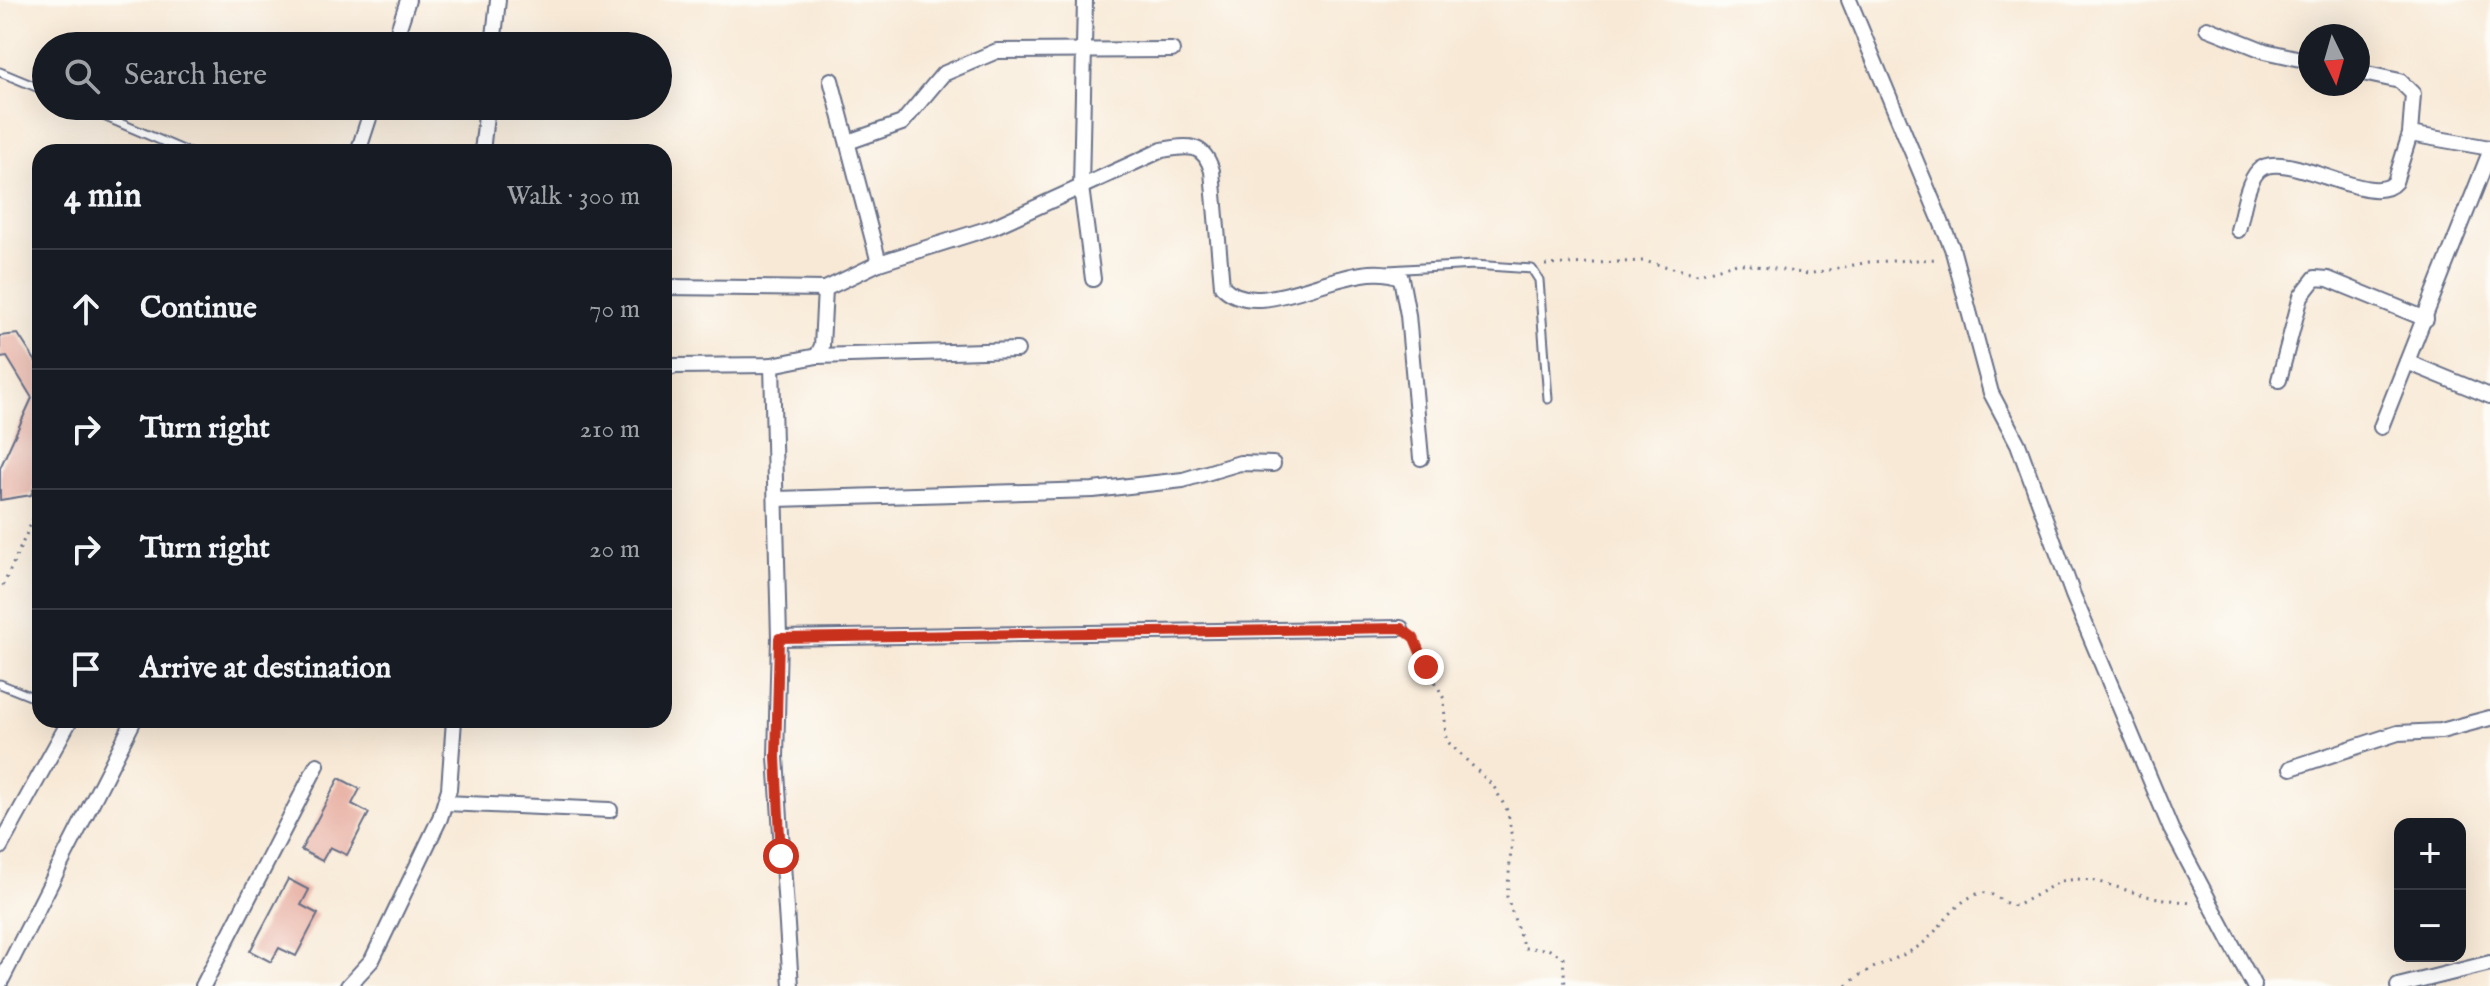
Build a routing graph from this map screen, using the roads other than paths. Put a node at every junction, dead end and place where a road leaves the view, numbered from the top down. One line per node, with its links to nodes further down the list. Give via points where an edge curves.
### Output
1 (408, 0): 6 (street)
2 (498, 0): 7 (street)
3 (1085, 0): 8 (street)
4 (1849, 0): 62 (street, via 1955,258 1991,393 2018,444 2073,595 2171,829)
5 (2207, 28): 10 (street)
6 (398, 32)
7 (495, 32)
8 (1085, 48): 9 (street); 19 (street, via 1022,48 978,57 943,74 902,123); 24 (street)
9 (1172, 50)
10 (2298, 58)
11 (0, 72): 14 (lane)
12 (2370, 75): 18 (street, via 2408,86 2413,94)
13 (831, 80): 19 (street)
14 (32, 85)
15 (113, 120): 20 (lane)
16 (368, 120): 21 (street)
17 (485, 120): 22 (street)
18 (2410, 134): 23 (street); 25 (street, via 2395,182 2384,189 2282,166 2263,167 2255,174)
19 (848, 142): 26 (street)
20 (169, 144)
21 (361, 144)
22 (483, 144)
23 (2490, 150): 31 (street)
24 (1081, 187): 26 (street, via 993,227); 27 (street, via 1162,150 1198,147 1212,171 1222,286 1233,297 1252,299); 28 (street)
25 (2238, 230)
26 (879, 263): 30 (street)
27 (1388, 270): 39 (lane, via 1474,265 1532,269 1539,280); 41 (street, via 1401,278 1405,290)
28 (1093, 279)
29 (672, 287): 30 (street)
30 (825, 289): 33 (street)
31 (2426, 319): 34 (street); 37 (street, via 2328,279 2310,280)
32 (1017, 350): 33 (street)
33 (817, 356): 35 (street)
34 (2407, 362): 38 (street); 40 (street)
35 (772, 365): 36 (street); 43 (street)
36 (672, 367)
37 (2279, 380)
38 (2490, 396)
39 (1548, 399)
40 (2381, 427)
41 (1421, 458)
42 (1273, 464): 43 (street, via 1240,463 1183,480 1093,490)
43 (776, 499): 45 (street)
44 (1401, 628): 45 (street)
45 (779, 638): 61 (street, via 776,757)
46 (0, 684): 47 (lane)
47 (32, 697)
48 (2490, 718): 53 (street, via 2441,731 2398,733)
49 (66, 728): 56 (street)
50 (130, 728): 58 (street)
51 (453, 728): 54 (street)
52 (317, 765): 59 (street)
53 (2291, 768)
54 (445, 803): 55 (street); 60 (street, via 372,960)
55 (610, 810)
56 (0, 847)
57 (2490, 963): 63 (street)
58 (0, 983)
59 (203, 986)
60 (348, 986)
61 (791, 986)
62 (2254, 986)
63 (2398, 986)

